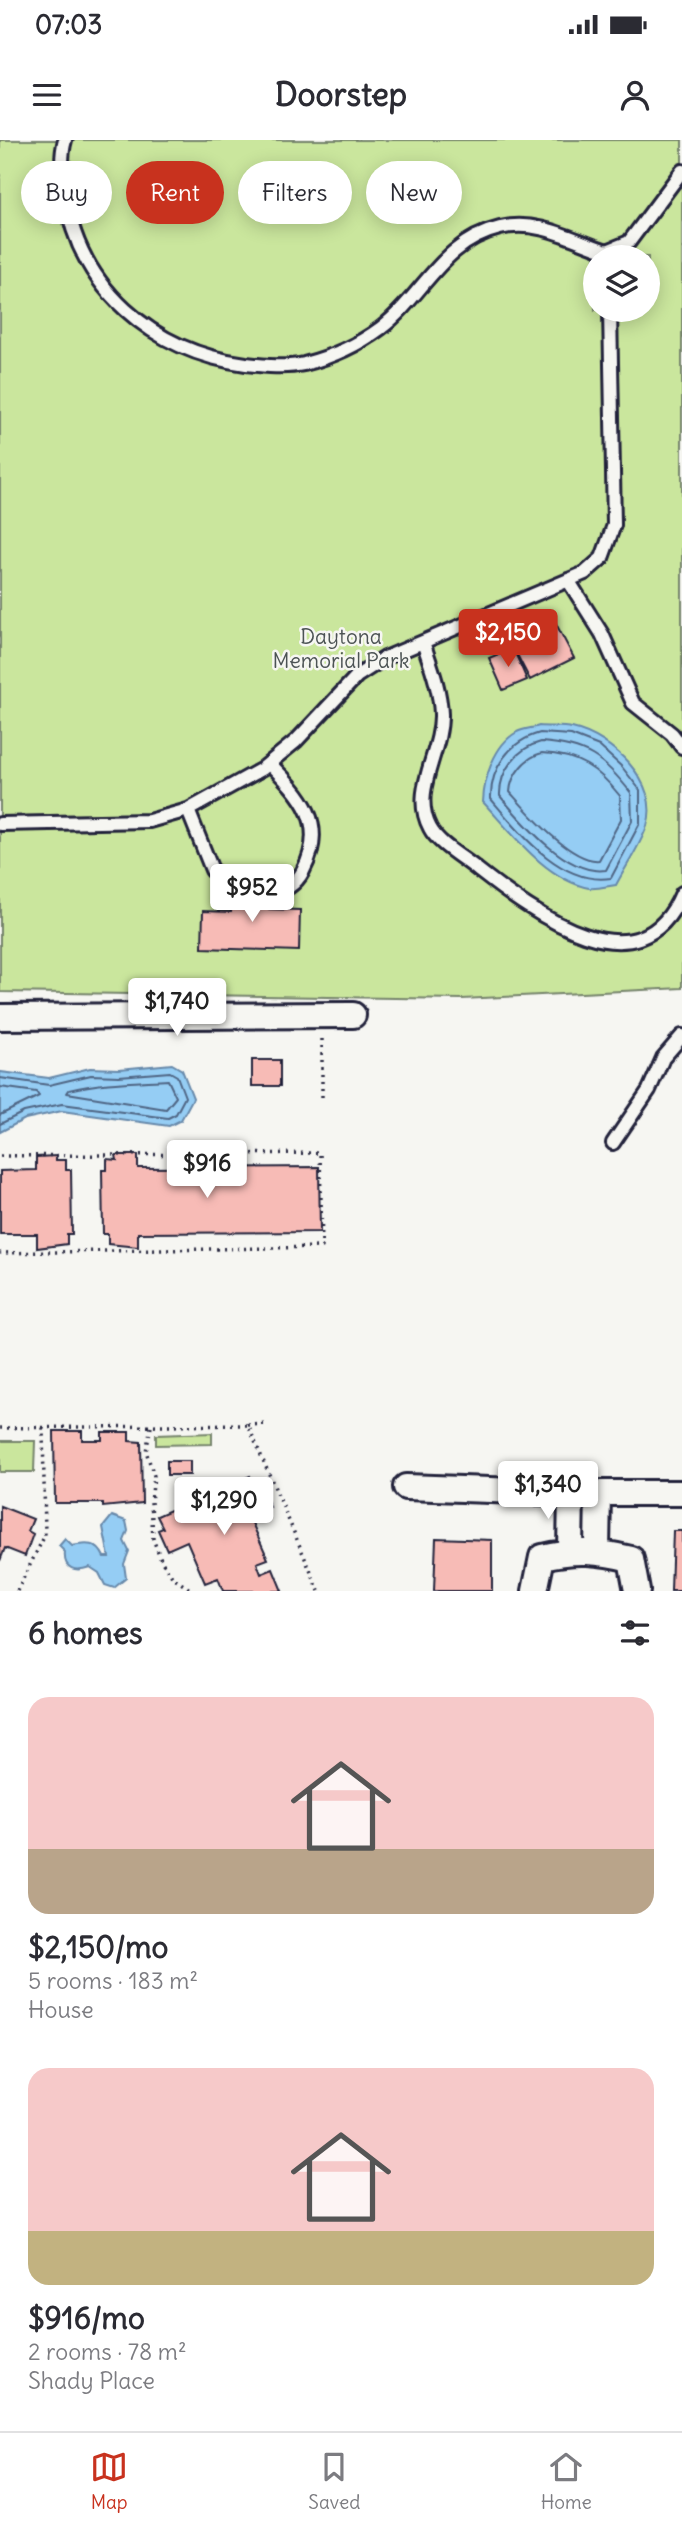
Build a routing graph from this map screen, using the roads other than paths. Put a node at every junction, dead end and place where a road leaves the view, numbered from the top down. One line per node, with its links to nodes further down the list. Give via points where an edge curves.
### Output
1 (65, 140): 3 (lane, via 69,220 101,283 130,314 159,335 190,352 232,362 300,365 327,358 382,327 449,253 500,228 528,225)
2 (682, 171): 4 (lane)
3 (592, 245)
4 (626, 245)
5 (610, 322): 6 (lane, via 614,525 602,558)
6 (568, 580): 7 (lane); 8 (lane, via 608,645 633,704)
7 (423, 642): 9 (lane, via 357,676); 12 (lane, via 438,686 441,716 422,807 430,830 536,912 598,939 629,942 654,931 676,908)
8 (682, 747)
9 (269, 764): 10 (lane); 14 (lane, via 293,787 314,830 312,854 300,877 281,893)
10 (188, 810): 11 (lane, via 149,821); 13 (lane, via 212,870)
11 (0, 824)
12 (682, 893)
13 (232, 894)
14 (269, 894)
15 (354, 1015): 16 (street)
16 (0, 1017)
17 (682, 1036): 18 (lane, via 663,1058 649,1090)
18 (613, 1143)
19 (406, 1487): 20 (street)
20 (571, 1493): 21 (street); 23 (street)
21 (598, 1493): 22 (street); 24 (street)
22 (682, 1493)
23 (570, 1550): 24 (street); 25 (street, via 542,1557)
24 (597, 1550): 26 (street, via 631,1559)
25 (535, 1591)
26 (637, 1591)

